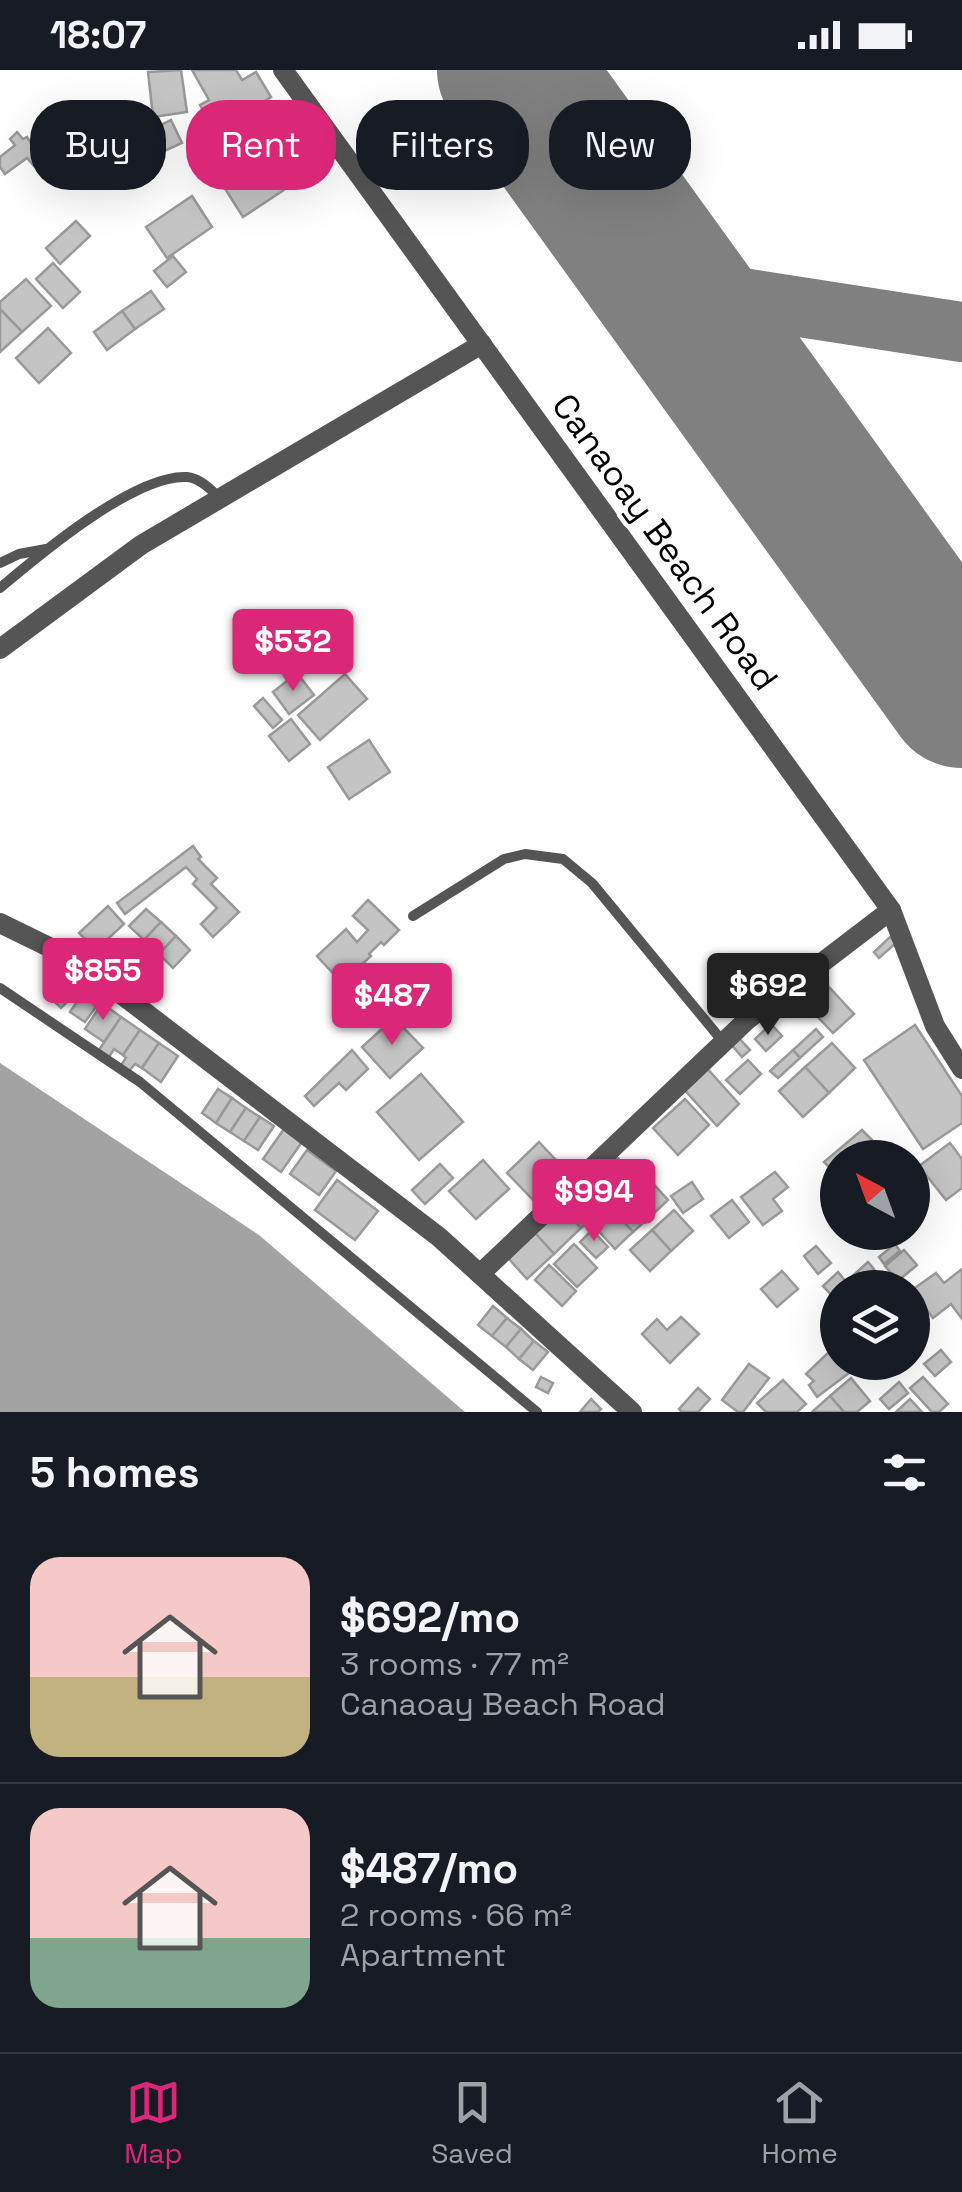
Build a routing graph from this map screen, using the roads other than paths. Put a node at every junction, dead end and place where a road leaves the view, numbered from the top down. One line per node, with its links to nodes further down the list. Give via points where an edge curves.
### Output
1 (282, 70): 2 (street, Canaoay Beach Road)
2 (482, 344): 3 (street); 8 (street, Canaoay Beach Road)
3 (219, 498): 4 (lane, via 189,476 155,483); 7 (street, via 141,546)
4 (47, 548): 5 (lane); 6 (lane)
5 (0, 563)
6 (0, 588)
7 (0, 650)
8 (891, 910): 12 (street); 13 (street, Canaoay Beach Road, via 935,1026)
9 (412, 916): 12 (lane, via 504,859 563,859 592,883)
10 (0, 923): 14 (street, via 104,980)
11 (0, 988): 15 (lane, via 140,1082)
12 (724, 1042): 14 (street)
13 (962, 1069)
14 (480, 1274): 16 (street)
15 (537, 1412)
16 (632, 1412)

